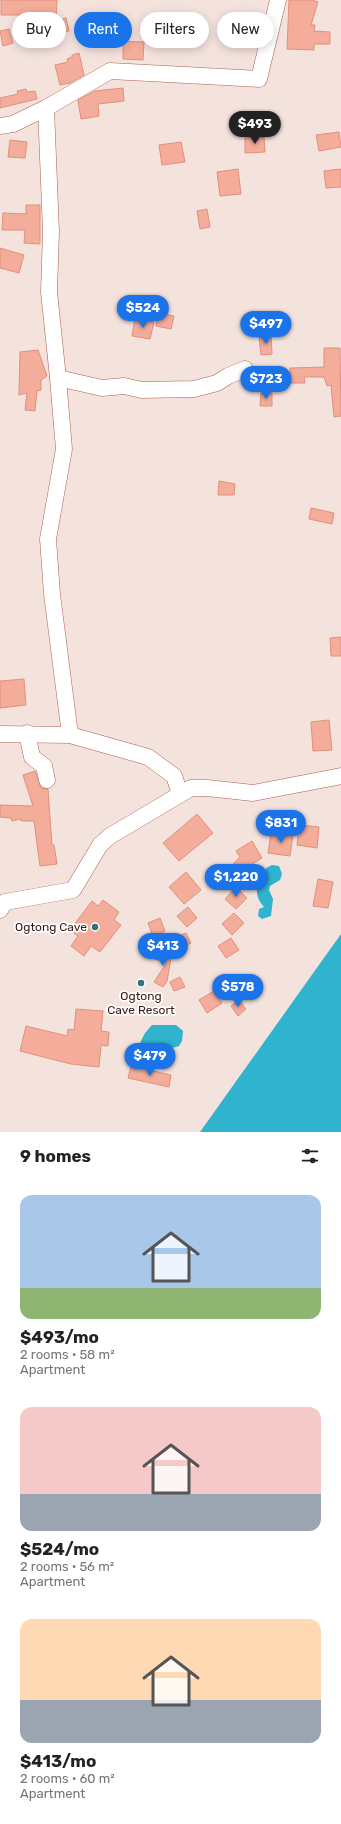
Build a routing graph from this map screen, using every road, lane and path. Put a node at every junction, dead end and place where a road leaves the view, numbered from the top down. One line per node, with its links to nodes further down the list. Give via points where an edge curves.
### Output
1 (278, 0): 2 (street, via 259,79 110,71)
2 (46, 108): 3 (street, via 13,124); 5 (street, via 51,232 48,292)
3 (0, 126)
4 (245, 369): 5 (street, via 217,383 194,389 142,390 124,386 102,388)
5 (58, 378): 8 (street, via 64,449 48,539 52,594)
6 (27, 733): 7 (street); 8 (street); 10 (street, via 32,757 44,766)
7 (0, 734)
8 (70, 735): 11 (street, via 148,757 174,776)
9 (341, 776): 11 (street, via 253,793 191,788)
10 (47, 780)
11 (180, 794): 12 (street, via 105,840 73,890 5,902)
12 (0, 910)

